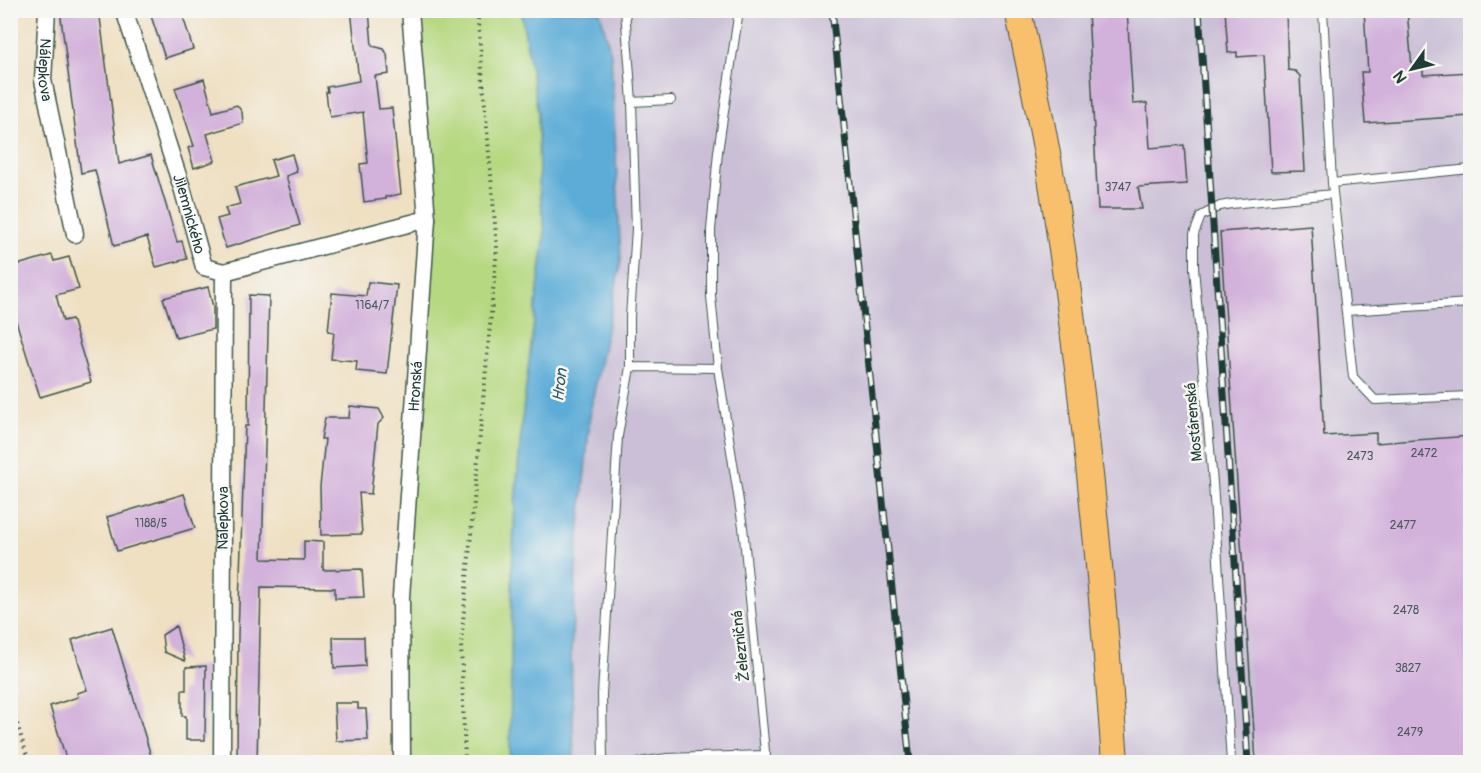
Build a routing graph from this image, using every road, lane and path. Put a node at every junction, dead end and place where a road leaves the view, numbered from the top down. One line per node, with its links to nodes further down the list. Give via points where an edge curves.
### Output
1 (47, 10): 15 (street, Nálepkova, via 43,80)
2 (124, 10): 16 (street, Jilemnického, via 204,267)
3 (410, 10): 14 (street, Hronská)
4 (477, 10): 27 (path, via 497,248 461,644)
5 (625, 10): 10 (lane)
6 (739, 10): 20 (lane, Železničná, via 711,230 711,296)
7 (1018, 10): 30 (main road, via 1049,170 1080,388 1096,523)
8 (1323, 10): 12 (lane)
9 (671, 100): 10 (lane)
10 (632, 102): 19 (lane, via 636,228)
11 (1470, 169): 12 (lane)
12 (1332, 183): 13 (lane)
13 (1333, 194): 18 (lane); 31 (lane, Mostárenská, via 1220,206 1201,216 1194,234)
14 (427, 219): 16 (street); 26 (street, Hronská, via 401,597)
15 (75, 234)
16 (224, 272): 25 (street, Nálepkova)
17 (1470, 303): 18 (lane)
18 (1346, 311): 21 (lane, via 1353,377 1375,400)
19 (630, 367): 20 (lane); 28 (lane, via 618,436 602,694)
20 (718, 368): 23 (lane, Železničná, via 743,527)
21 (1470, 396)
22 (10, 701): 24 (path)
23 (766, 759): 29 (lane, via 667,758)
24 (29, 762)
25 (222, 762)
26 (402, 762)
27 (465, 762)
28 (603, 762)
29 (640, 762)
30 (1115, 762)
31 (1231, 762)

